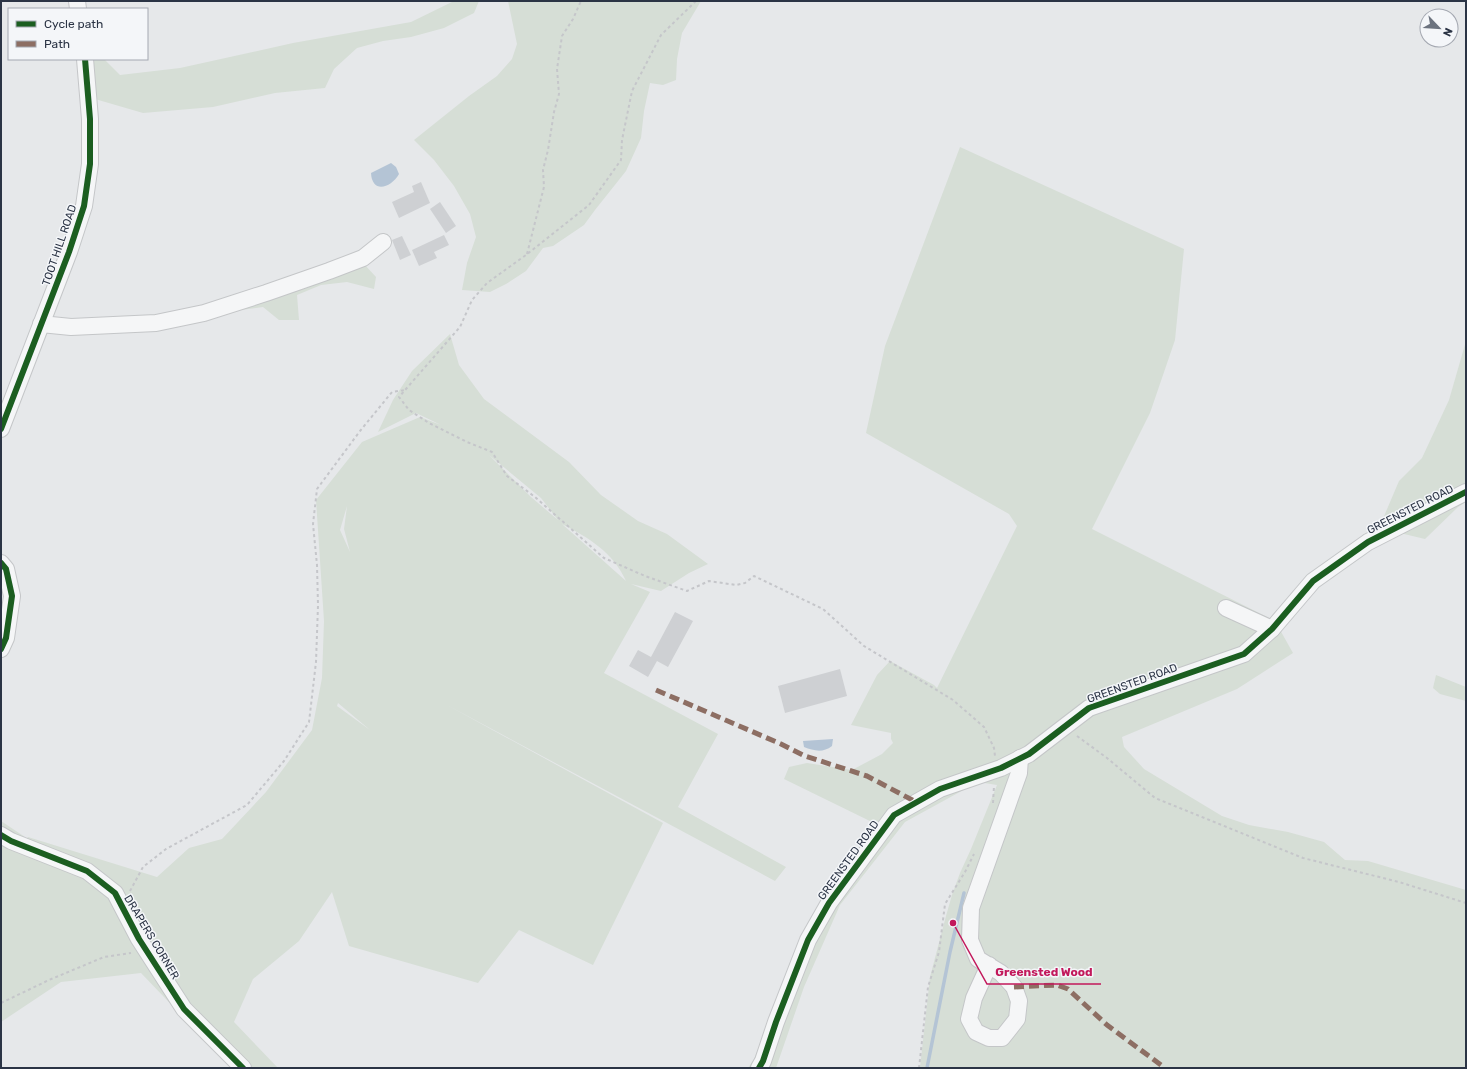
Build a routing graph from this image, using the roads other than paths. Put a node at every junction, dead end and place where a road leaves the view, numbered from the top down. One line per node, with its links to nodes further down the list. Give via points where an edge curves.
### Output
1 (85, 60): 3 (street, TOOT HILL ROAD, via 90,119 90,164 84,206)
2 (383, 242): 3 (street, via 363,258 204,312 148,323 71,327)
3 (41, 324): 4 (street, TOOT HILL ROAD)
4 (1, 429)
5 (1466, 492): 8 (street, GREENSTED ROAD, via 1368,542 1313,581)
6 (1, 563): 9 (street, via 6,569 12,596 6,638)
7 (1226, 608): 8 (street)
8 (1272, 629): 10 (street, GREENSTED ROAD, via 1244,654 1089,708 1029,754)
9 (1, 650)
10 (1020, 758): 12 (street, via 1019,772 971,908 970,940 978,959); 14 (street, GREENSTED ROAD, via 998,763 940,789 894,815 829,903 808,940)
11 (1, 835): 13 (street, DRAPERS CORNER, via 87,871 115,894 184,1009)
12 (989, 965)
13 (243, 1068)
14 (759, 1068)

